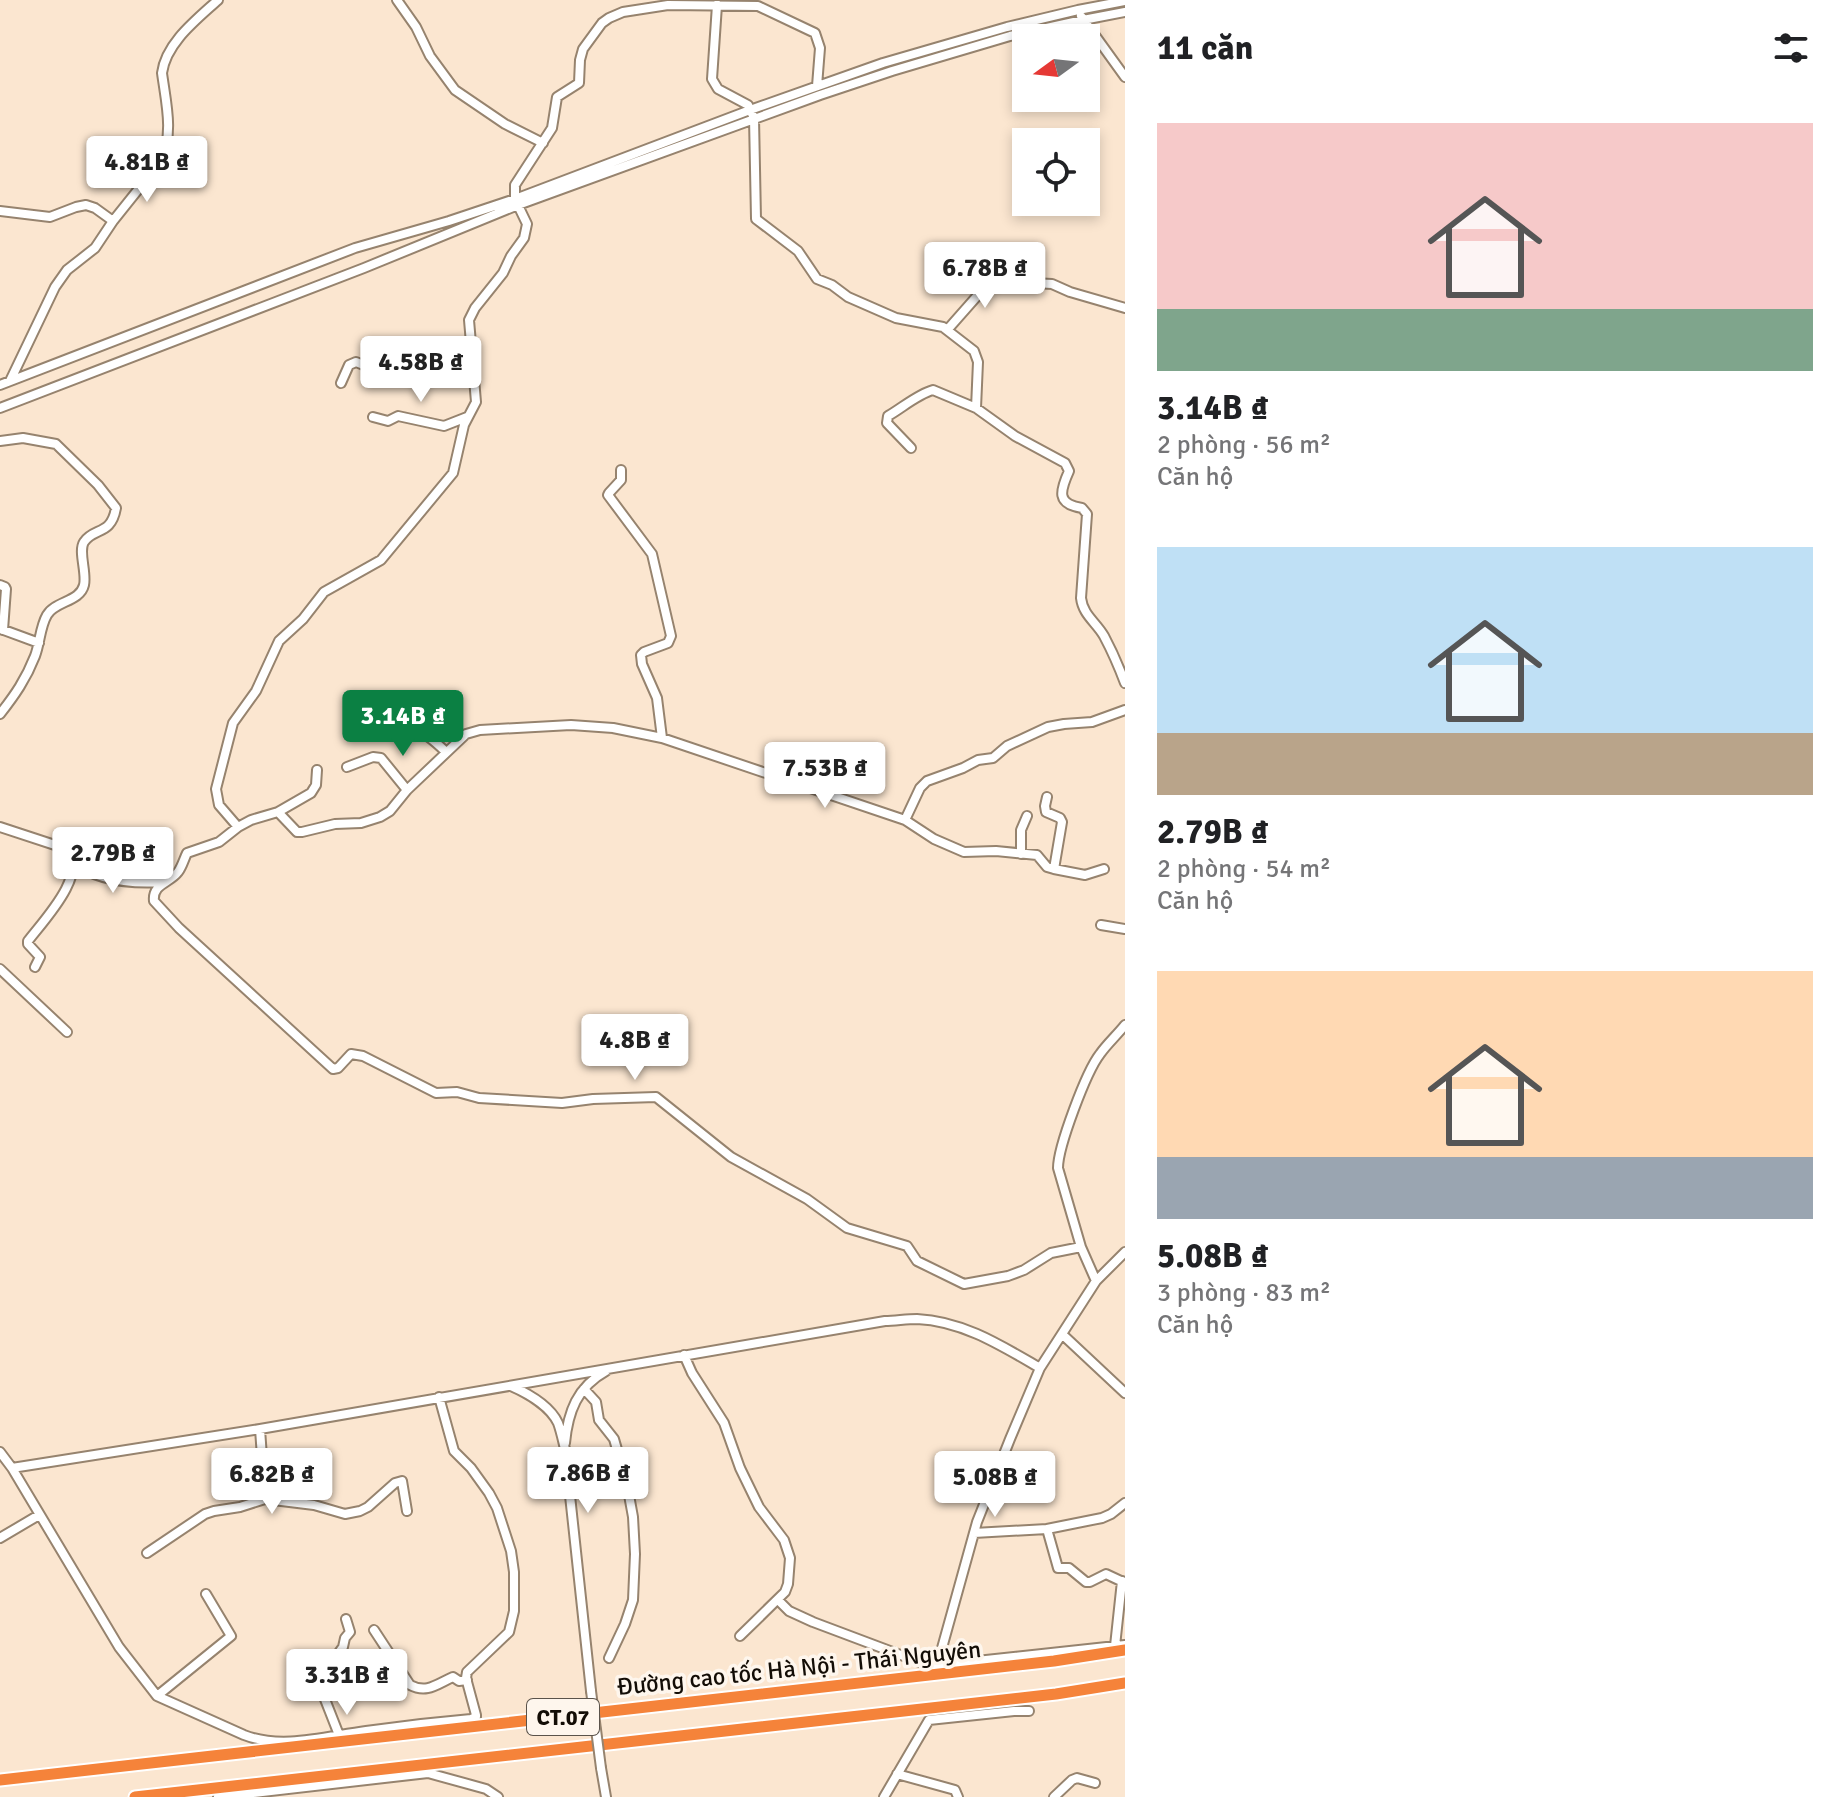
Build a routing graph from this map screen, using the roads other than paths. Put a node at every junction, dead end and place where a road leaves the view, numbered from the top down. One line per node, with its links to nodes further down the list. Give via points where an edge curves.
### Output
1 (218, 0): 15 (street, via 166,56 166,150)
2 (397, 0): 12 (street, via 455,90)
3 (1125, 1): 6 (street)
4 (758, 3): 5 (street); 10 (street, via 815,33 820,48)
5 (717, 5): 11 (street, via 712,79 718,89 748,105); 12 (street, via 661,6 623,12 602,23 581,54 579,83 557,97)
6 (1078, 10): 8 (street); 10 (street)
7 (1125, 12): 8 (street)
8 (1083, 20): 9 (street); 11 (street, via 1010,36)
9 (1125, 77)
10 (817, 86): 11 (street)
11 (752, 114): 13 (street); 17 (street, via 756,219 798,251 814,276 848,297 896,318)
12 (543, 143): 13 (street, via 518,178)
13 (516, 202): 18 (street, via 527,224 524,238 469,320); 19 (street, via 355,248); 22 (street, via 377,263)
14 (0, 211): 15 (street, via 50,217 86,205)
15 (113, 221): 19 (street, via 95,248 55,287)
16 (1125, 308): 17 (street, via 1008,271 997,276)
17 (948, 329): 23 (street, via 977,357)
18 (474, 380): 20 (street, via 440,371 420,374 396,363 376,370 356,362); 25 (street, via 476,402)
19 (10, 382): 21 (street)
20 (341, 383)
21 (0, 385)
22 (0, 408)
23 (976, 408): 27 (street, via 940,391 919,396 886,419); 32 (street, via 1067,465 1062,497 1087,514 1082,607 1103,635)
24 (373, 417): 25 (street, via 388,421 398,416 441,426)
25 (468, 417): 46 (street, via 453,473 377,563 324,592 279,641 256,691 233,723 216,797)
26 (0, 441): 31 (street, via 23,438 56,444 116,508 110,524 83,543 85,583 73,598 49,612)
27 (911, 448)
28 (621, 470): 36 (street, via 621,480 608,495 652,554 671,636 640,660 657,698)
29 (0, 585): 30 (street, via 6,589)
30 (2, 629): 31 (street)
31 (39, 643): 34 (street, via 16,695)
32 (1125, 683)
33 (1125, 710): 44 (street, via 1092,722 1048,727 993,758 927,781)
34 (0, 714)
35 (374, 728): 37 (street, via 418,729)
36 (662, 738): 37 (street, via 563,724 472,732); 44 (street)
37 (446, 752): 40 (street)
38 (347, 767): 40 (street, via 381,758)
39 (317, 770): 42 (street, via 311,793)
40 (407, 790): 42 (street, via 385,815 361,823 297,832)
41 (1047, 797): 49 (street, via 1046,812 1062,822)
42 (278, 812): 46 (street)
43 (1027, 816): 47 (street)
44 (905, 820): 47 (street, via 959,851)
45 (0, 827): 48 (street, via 67,849)
46 (238, 827): 51 (street, via 219,842 187,853 179,871)
47 (1021, 854): 49 (street, via 1037,855)
48 (73, 862): 51 (street, via 94,874 131,883); 54 (street, via 64,893 28,941 40,957)
49 (1054, 869): 50 (street, via 1085,875)
50 (1104, 869)
51 (165, 881): 58 (street, via 154,901 333,1069 351,1054 436,1093 562,1103 656,1097 731,1157 847,1228 907,1246 917,1261 961,1284 997,1280 1051,1253)
52 (1101, 925): 53 (street)
53 (1125, 929)
54 (35, 967)
55 (0, 969): 57 (street)
56 (1125, 1025): 58 (street, via 1098,1055 1058,1158)
57 (67, 1032)
58 (1081, 1247): 60 (street)
59 (1125, 1252): 60 (street)
60 (1096, 1281): 61 (street)
61 (1063, 1335): 64 (street); 67 (street)
62 (684, 1355): 63 (street); 64 (street, via 917,1319 984,1336); 83 (street, via 724,1423 759,1507 784,1540 790,1558 788,1584)
63 (614, 1367): 65 (street); 66 (street)
64 (1040, 1368): 78 (street)
65 (509, 1385): 68 (street); 70 (street, via 536,1399 554,1417)
66 (584, 1389): 70 (street, via 571,1409); 88 (street, via 614,1439 633,1517 633,1600)
67 (1125, 1393)
68 (439, 1397): 69 (street); 90 (street, via 454,1451 497,1508 514,1572 509,1632 471,1666)
69 (260, 1429): 72 (street); 73 (street)
70 (565, 1449): 103 (street, bridge)
71 (0, 1452): 72 (street)
72 (12, 1468): 76 (street)
73 (265, 1499): 75 (street, via 345,1514 368,1507 402,1481); 80 (street, via 205,1514)
74 (1125, 1503): 77 (street, via 1102,1518)
75 (407, 1511)
76 (39, 1515): 79 (street); 92 (street, via 119,1647)
77 (1047, 1529): 78 (street); 81 (street, via 1058,1568 1069,1568 1088,1582 1106,1574)
78 (974, 1533): 89 (street)
79 (0, 1538)
80 (147, 1553)
81 (1124, 1582): 87 (street)
82 (206, 1594): 92 (street, via 231,1636)
83 (778, 1600): 86 (street); 89 (street, via 813,1622)
84 (346, 1619): 94 (street, via 350,1632 319,1680)
85 (374, 1630): 90 (street, via 410,1685 425,1690 453,1677)
86 (740, 1636)
87 (1122, 1647): 89 (street); 96 (highway, Đường cao tốc Hà Nội - Thái Nguyên / CT.07, via 1054,1661)
88 (609, 1658)
89 (937, 1666)
90 (467, 1680): 94 (street, via 474,1718)
91 (1125, 1683): 99 (highway, CT.07)
92 (157, 1696): 94 (street, via 255,1739)
93 (1029, 1711): 95 (street, via 929,1720)
94 (339, 1735)
95 (897, 1774): 104 (street); 105 (street, via 955,1790)
96 (0, 1780)
97 (1095, 1783): 106 (street, via 1077,1778)
98 (482, 1788): 100 (street, via 428,1773); 101 (street); 102 (street)
99 (135, 1797)
100 (218, 1797)
101 (474, 1797)
102 (498, 1797)
103 (606, 1797)
104 (884, 1797)
105 (958, 1797)
106 (1054, 1797)

